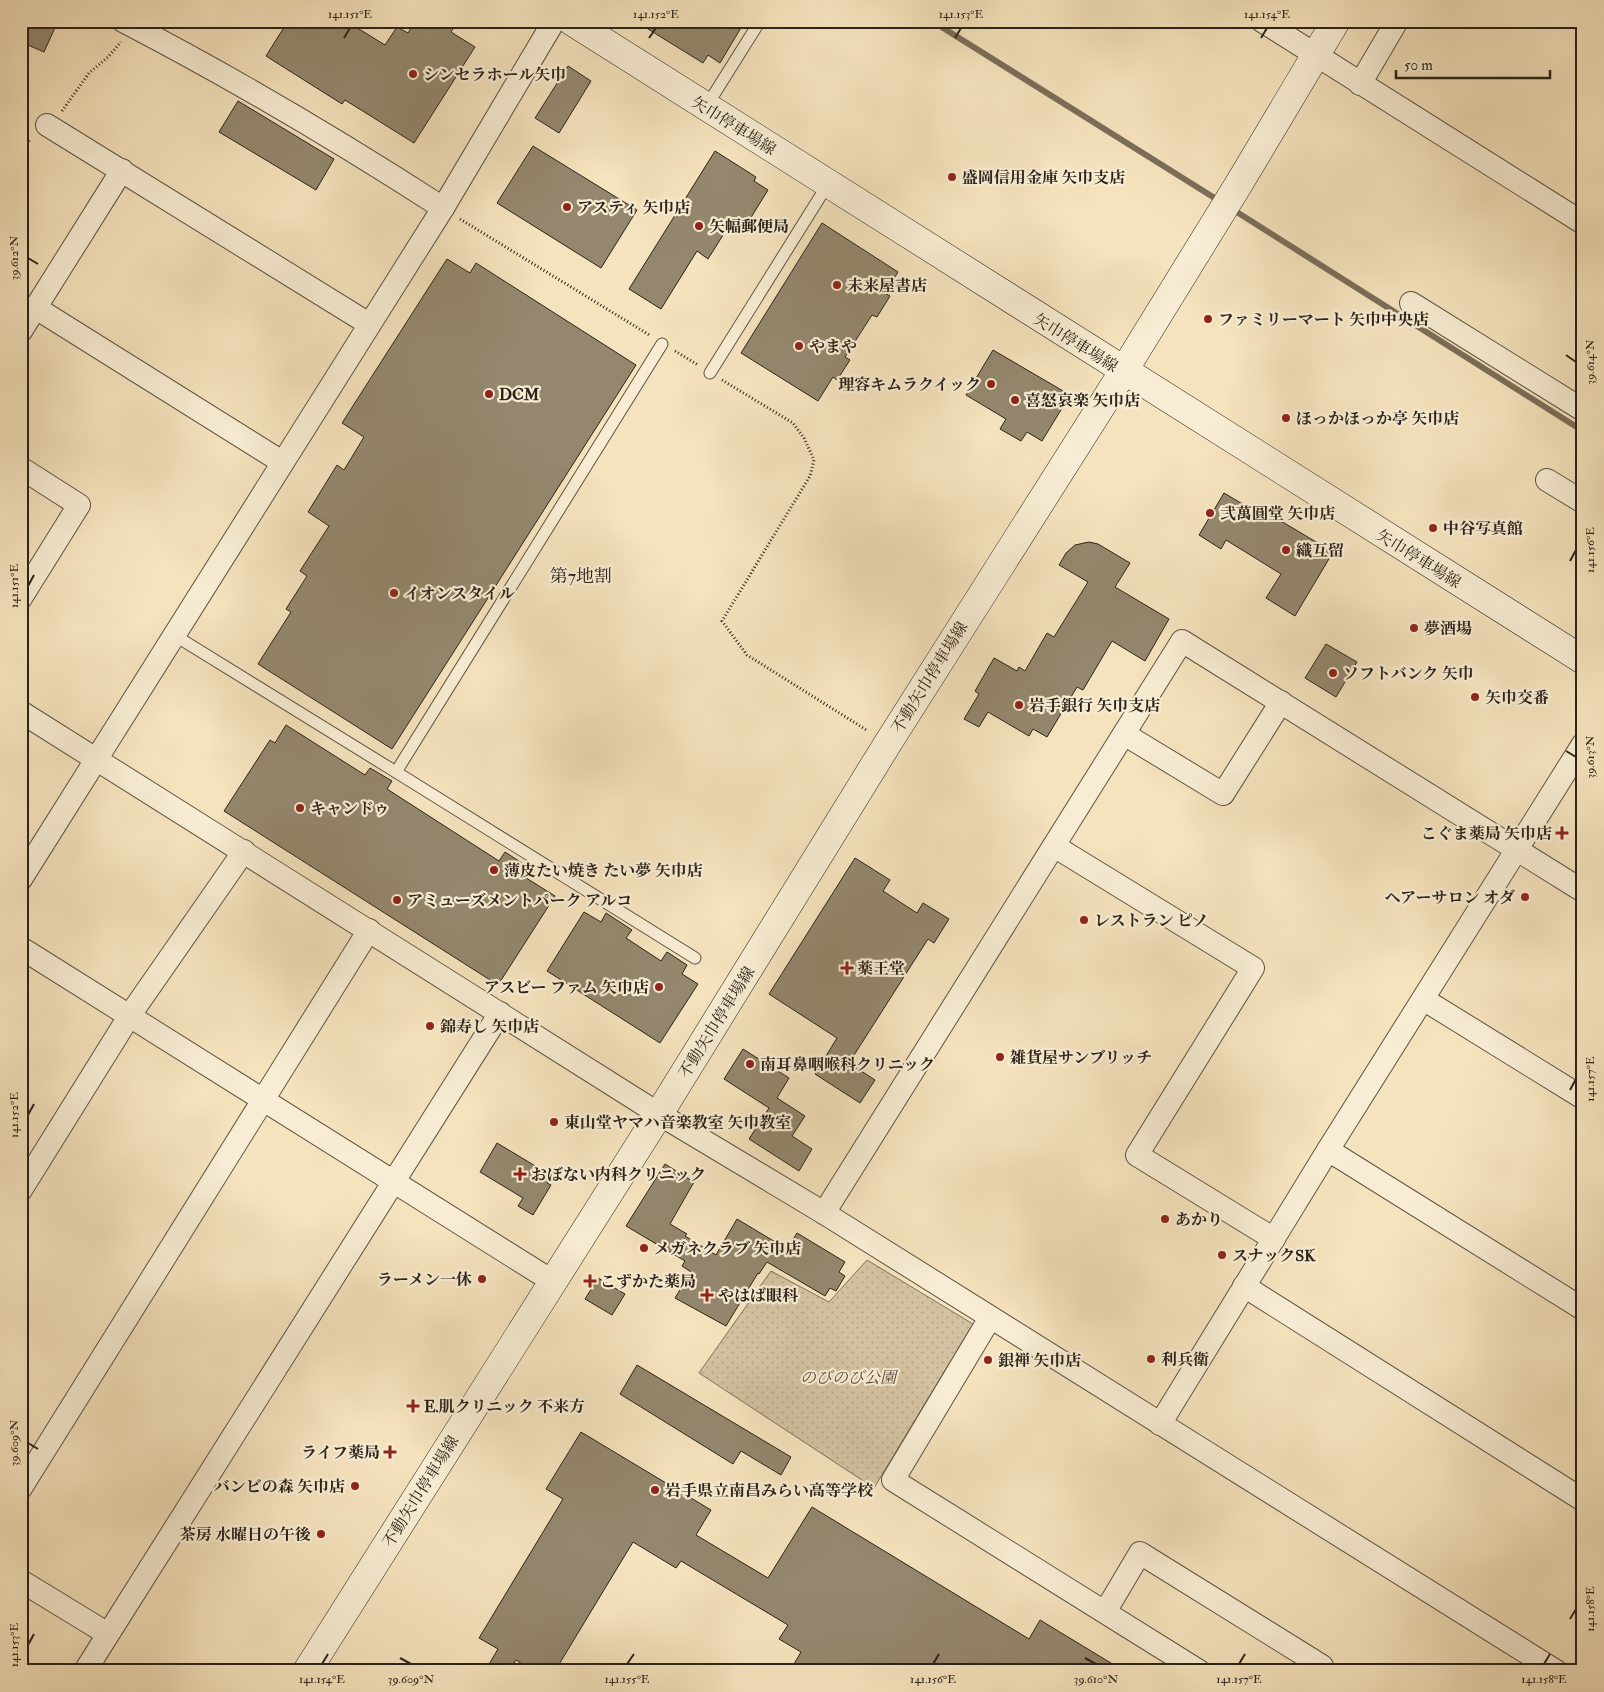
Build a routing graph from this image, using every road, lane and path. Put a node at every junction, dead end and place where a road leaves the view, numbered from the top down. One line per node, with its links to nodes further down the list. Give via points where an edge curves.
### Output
1 (554, 21): 15 (street)
2 (571, 21): 10 (main road, 矢巾停車場線)
3 (760, 21): 10 (lane)
4 (1262, 21): 8 (street)
5 (1336, 21): 8 (main road, 不動矢巾停車場線)
6 (1397, 21): 9 (street)
7 (126, 22): 11 (path, via 123,39 89,73 60,115); 15 (street, via 250,90)
8 (1315, 55): 9 (street); 22 (main road, 不動矢巾停車場線)
9 (1360, 84): 16 (street)
10 (706, 107): 14 (main road, 矢巾停車場線)
11 (48, 125): 12 (path); 13 (street)
12 (21, 148)
13 (122, 170): 18 (street); 19 (street)
14 (828, 184): 22 (main road, 矢巾停車場線); 23 (lane)
15 (442, 208): 19 (street); 21 (path)
16 (1583, 223)
17 (1411, 302): 24 (street)
18 (36, 308): 20 (street); 25 (street)
19 (369, 324): 25 (street)
20 (21, 331)
21 (662, 344): 23 (path); 38 (lane)
22 (1123, 372): 31 (main road, 矢巾停車場線); 35 (main road, 不動矢巾停車場線)
23 (710, 373): 35 (path, via 793,423 814,460 810,476 722,621 746,655)
24 (1583, 410)
25 (282, 462): 30 (street)
26 (21, 468): 29 (street, via 79,505)
27 (1547, 480): 28 (street)
28 (1583, 502)
29 (21, 598)
30 (174, 635): 37 (street); 38 (lane)
31 (1583, 660)
32 (1281, 702): 34 (street, via 1223,794); 34 (street, via 1182,641); 40 (street)
33 (21, 712): 37 (street)
34 (1124, 734): 39 (street)
35 (888, 743): 52 (main road, 不動矢巾停車場線)
36 (1583, 744): 40 (street)
37 (96, 758): 41 (street); 42 (street)
38 (396, 772): 46 (lane)
39 (1054, 846): 56 (street); 57 (street, via 1253,968 1137,1155)
40 (1517, 850): 43 (street); 47 (street)
41 (244, 851): 44 (street); 49 (street)
42 (21, 879)
43 (1583, 891)
44 (369, 930): 48 (street); 51 (street)
45 (21, 948): 49 (street)
46 (695, 958)
47 (1423, 999): 50 (street); 53 (street)
48 (500, 1014): 52 (street); 54 (street)
49 (130, 1015): 51 (street); 55 (street)
50 (1583, 1098)
51 (264, 1100): 54 (street); 63 (street)
52 (659, 1114): 56 (street); 58 (main road, 不動矢巾停車場線)
53 (1328, 1150): 57 (street); 60 (street)
54 (394, 1182): 58 (street); 67 (street)
55 (21, 1190)
56 (824, 1213): 61 (street)
57 (1274, 1239): 59 (street)
58 (552, 1281): 69 (main road, 不動矢巾停車場線)
59 (1244, 1286): 62 (street); 64 (street)
60 (1583, 1310)
61 (990, 1318): 62 (street); 66 (street, via 893,1480)
62 (1160, 1424): 72 (street)
63 (21, 1488)
64 (1583, 1500)
65 (21, 1581): 67 (street)
66 (1105, 1612): 70 (street); 71 (street, via 1140,1553 1322,1666)
67 (108, 1634): 68 (street)
68 (85, 1671)
69 (307, 1671)
70 (1199, 1671)
71 (1320, 1671)
72 (1556, 1671)

